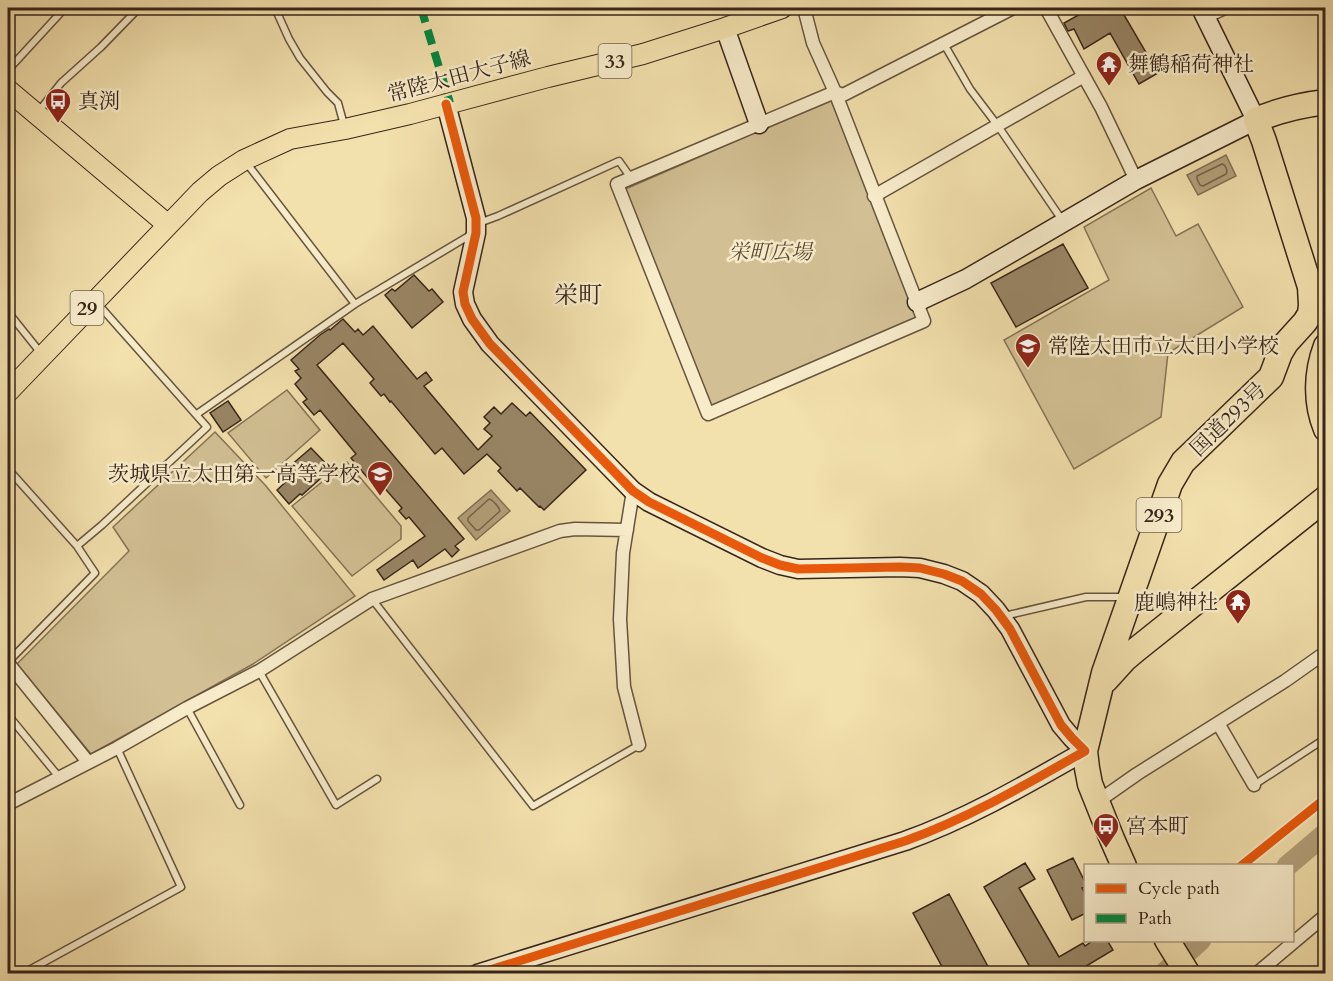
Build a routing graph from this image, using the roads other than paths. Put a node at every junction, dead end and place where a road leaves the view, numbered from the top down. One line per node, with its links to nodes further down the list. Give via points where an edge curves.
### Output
1 (65, 8): 12 (lane)
2 (139, 8): 18 (lane, via 61,83)
3 (276, 8): 22 (lane, via 300,58 338,103)
4 (782, 8): 10 (main road, 常陸太田大子線 / 33)
5 (804, 8): 15 (street, via 813,43)
6 (1013, 8): 11 (street)
7 (1046, 8): 13 (street)
8 (1225, 8): 9 (street)
9 (1203, 12): 19 (street)
10 (725, 28): 17 (main road, 常陸太田大子線 / 33, via 643,54); 20 (street)
11 (944, 44): 15 (street, via 843,95); 21 (lane, via 970,89)
12 (8, 70)
13 (1084, 76): 21 (street); 25 (street)
14 (8, 90): 18 (main road)
15 (835, 92): 20 (street); 26 (street)
16 (1326, 102): 19 (highway, via 1279,110)
17 (446, 104): 22 (main road, 常陸太田大子線 / 33); 29 (street)
18 (37, 114): 28 (main road)
19 (1256, 120): 25 (street); 44 (highway, 国道293号 / 293, via 1310,287 1310,314 1286,343 1271,377 1176,472)
20 (759, 124): 24 (street)
21 (998, 126): 26 (street); 27 (lane)
22 (345, 129): 23 (main road, 常陸太田大子線 / 33, via 290,139)
23 (244, 160): 28 (main road, 常陸太田大子線 / 33, via 207,186); 32 (lane)
24 (631, 178): 29 (lane, via 619,161); 31 (street, via 617,184 708,414 924,321)
25 (1136, 180): 27 (street)
26 (874, 196): 31 (street)
27 (1064, 223): 31 (street)
28 (168, 225): 30 (main road, 29)
29 (476, 228): 32 (lane); 40 (street, via 463,292 472,319 489,344)
30 (95, 300): 35 (main road, 29); 37 (lane)
31 (917, 302)
32 (355, 303): 37 (lane)
33 (8, 312): 35 (lane)
34 (1326, 346): 38 (highway, via 1318,380 1321,418)
35 (43, 355): 36 (main road, 29)
36 (8, 392)
37 (197, 414): 43 (lane, via 207,427)
38 (1326, 429)
39 (8, 469): 43 (lane)
40 (633, 491): 42 (street); 46 (street, via 780,565 798,569 928,570 962,581 981,594)
41 (1326, 498): 48 (highway)
42 (627, 530): 45 (street, via 560,531); 55 (street, via 620,619 624,687)
43 (77, 546): 49 (lane, via 95,573)
44 (1131, 597): 46 (lane, via 1086,597); 48 (highway, 国道293号 / 293)
45 (372, 599): 50 (street); 55 (lane, via 532,806)
46 (1001, 617): 57 (street, via 1061,725)
47 (1326, 652): 53 (street)
48 (1118, 655): 57 (highway, 国道293号 / 293, via 1101,686)
49 (8, 663): 58 (street)
50 (259, 671): 51 (street); 60 (lane, via 336,805)
51 (187, 708): 56 (street); 64 (lane)
52 (8, 715): 59 (lane)
53 (1218, 723): 61 (street); 62 (street)
54 (1326, 738): 61 (lane)
55 (639, 745)
56 (117, 748): 58 (street); 71 (lane, via 181,887)
57 (1085, 751): 62 (highway, 国道293号 / 293); 72 (street, via 936,830)
58 (88, 762): 59 (street)
59 (59, 778): 63 (street)
60 (377, 779)
61 (1254, 785)
62 (1097, 802): 65 (highway, 国道293号 / 293)
63 (8, 804)
64 (240, 805)
65 (1123, 864)
66 (1326, 915): 69 (street)
67 (1168, 942): 70 (highway)
68 (1294, 942): 73 (street)
69 (1294, 942)
70 (1187, 972)
71 (22, 974)
72 (477, 974)
73 (1256, 974)

